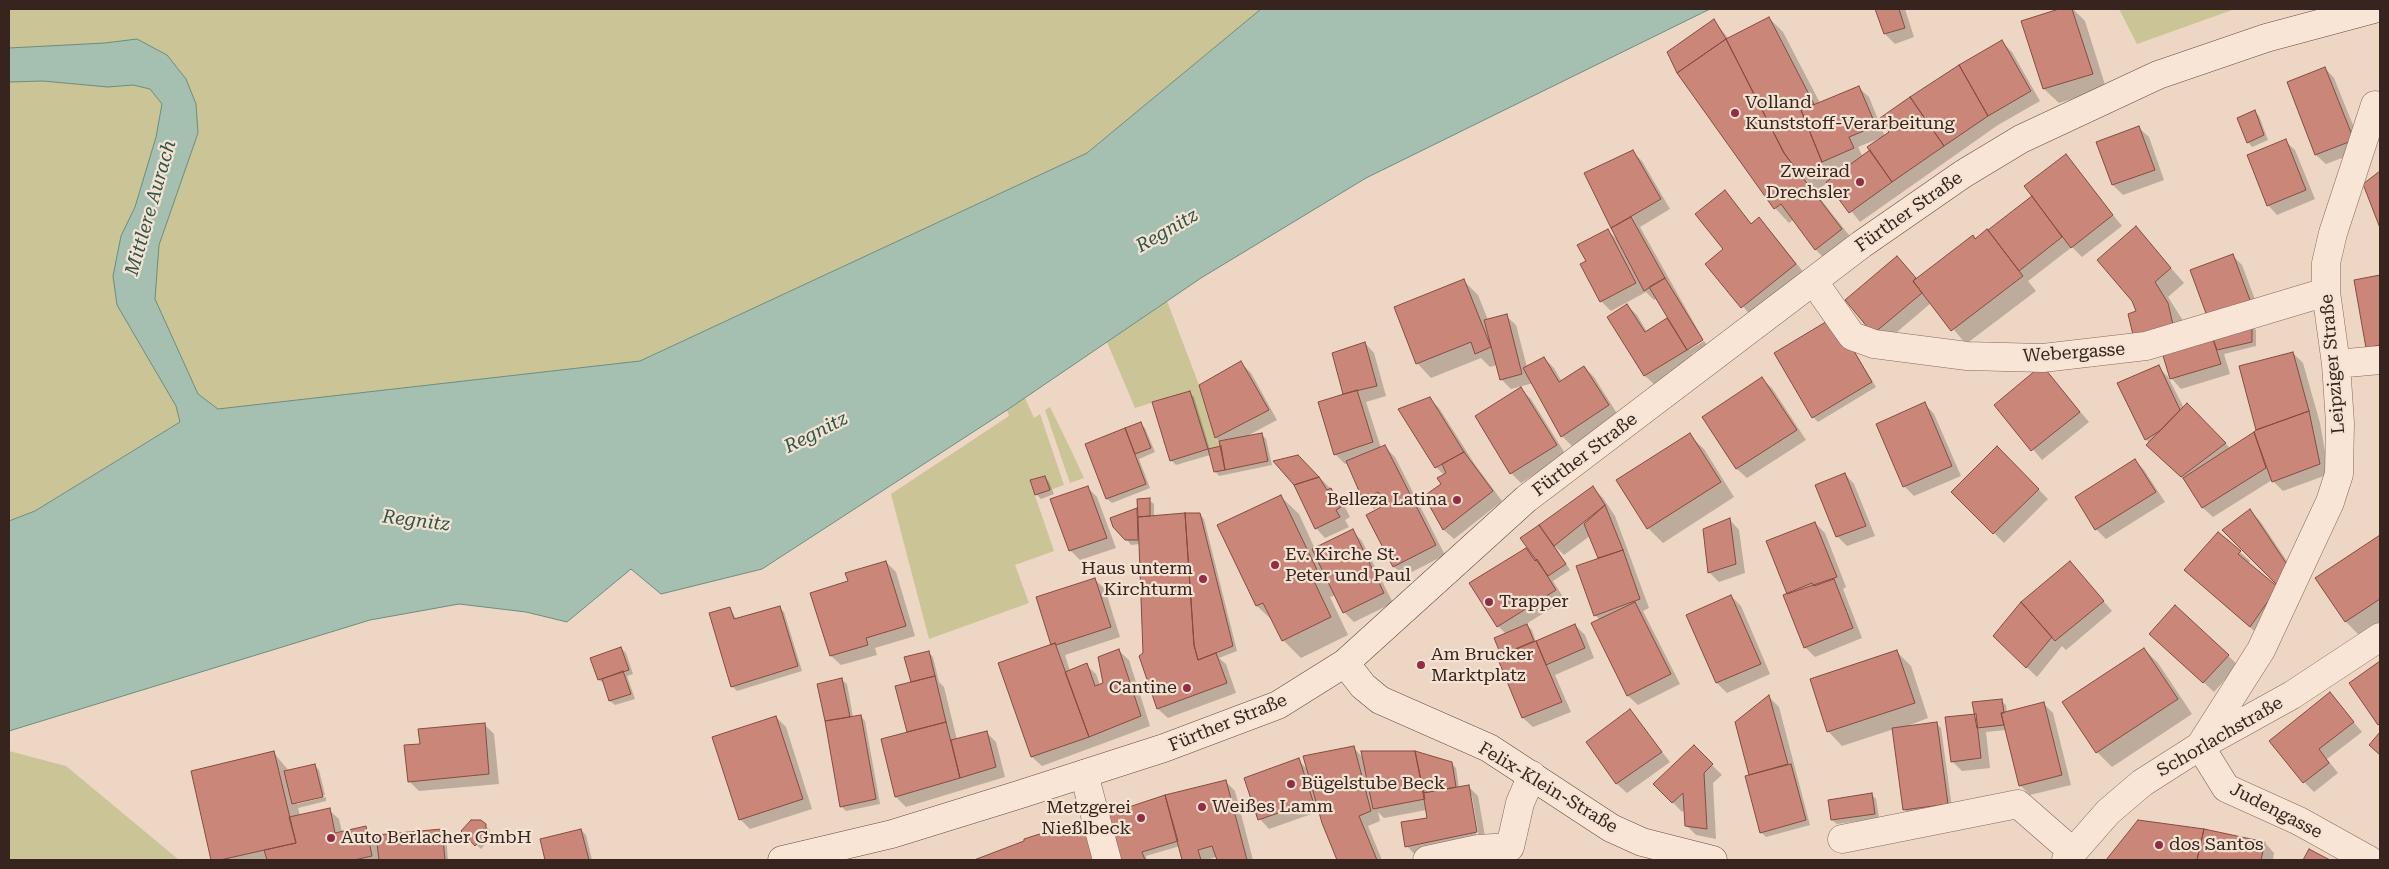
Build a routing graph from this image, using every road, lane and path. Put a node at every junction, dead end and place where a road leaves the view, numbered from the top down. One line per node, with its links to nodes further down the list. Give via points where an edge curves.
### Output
1 (2374, 9): 3 (street, Fürther Straße, via 2221,53 2158,75 2077,111 2021,139 1963,174 1913,207)
2 (2375, 105): 4 (street, Leipziger Straße, via 2333,233 2326,263)
3 (1814, 282): 4 (street, Webergasse, via 1852,336 1874,344 1967,356 2043,358 2146,346); 8 (street, Fürther Straße, via 1526,499)
4 (2326, 292): 6 (street, Leipziger Straße)
5 (2380, 360): 6 (street)
6 (2336, 364): 9 (street, Leipziger Straße, via 2341,450 2339,474 2330,502 2261,650)
7 (2380, 637): 9 (street, Schorlachstraße, via 2292,695)
8 (1344, 664): 10 (street, Fürther Straße, via 1278,705 1246,719); 11 (street, Felix-Klein-Straße, via 1380,700 1489,748)
9 (2200, 746): 13 (street, Schorlachstraße, via 2142,783 2108,812); 18 (street, Judengasse, via 2226,788 2299,821)
10 (1084, 774): 14 (street, Fürther Straße, via 892,834); 15 (street)
11 (1532, 775): 16 (street, via 1520,803 1510,847 1478,849); 17 (street, Felix-Klein-Straße, via 1611,828 1642,842)
12 (1842, 839): 13 (street, Schorlachstraße, via 2018,804)
13 (2069, 856)
14 (782, 860)
15 (1107, 860)
16 (1427, 860)
17 (1713, 860)
18 (2369, 860)

